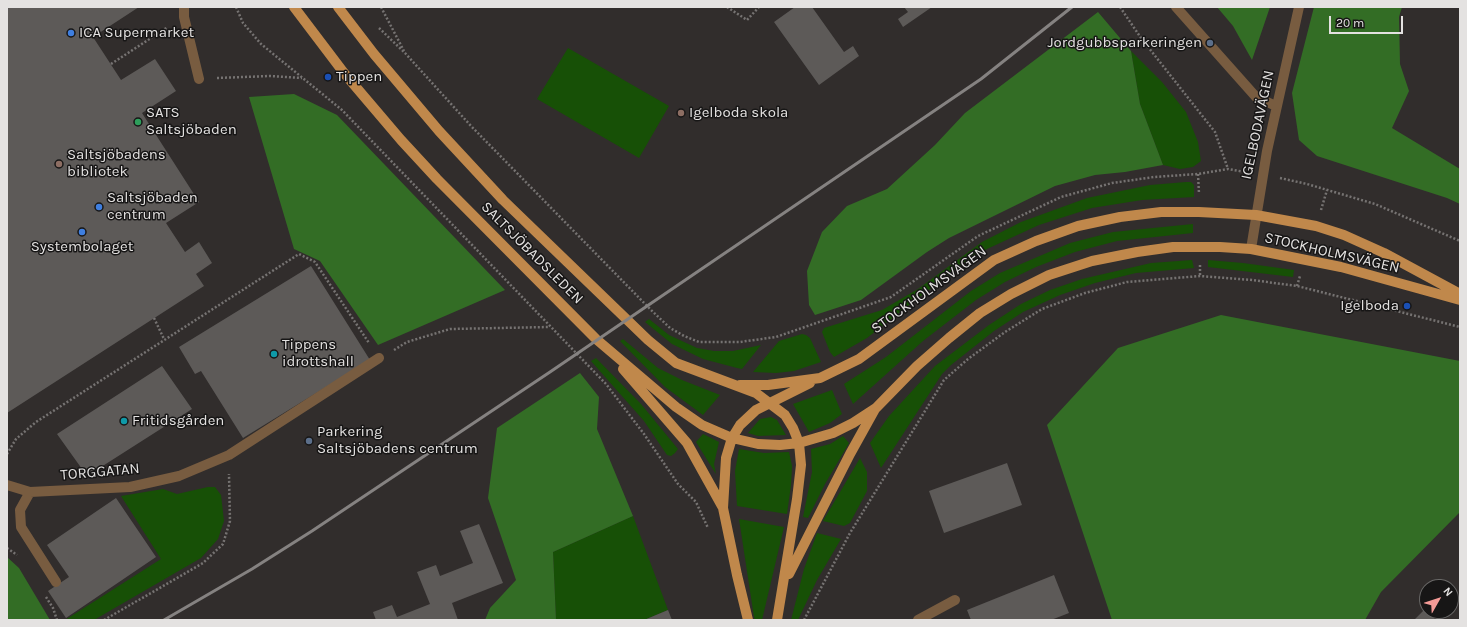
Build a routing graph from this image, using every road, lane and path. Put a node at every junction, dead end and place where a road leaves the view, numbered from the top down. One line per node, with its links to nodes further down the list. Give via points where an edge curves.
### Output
1 (236, 7): 15 (path, via 243,23 261,44)
2 (294, 7): 29 (main road, SALTSJÖBADSLEDEN, via 344,73 401,140)
3 (338, 7): 32 (main road, SALTSJÖBADSLEDEN, via 439,131 503,200 613,307 676,363)
4 (381, 7): 12 (path)
5 (727, 7): 6 (path, via 747,20)
6 (759, 7)
7 (1120, 7): 17 (path, via 1141,38 1215,132 1228,169)
8 (1176, 7): 16 (street, via 1256,98)
9 (1299, 7): 16 (street, IGELBODAVÄGEN)
10 (184, 12): 13 (path); 14 (street)
11 (373, 23): 12 (path)
12 (405, 53): 25 (path, via 471,126 670,328 699,342 720,343 776,337)
13 (111, 64)
14 (199, 78): 15 (path)
15 (302, 78): 26 (path, via 342,110)
16 (1276, 106): 19 (street, IGELBODAVÄGEN)
17 (1198, 174)
18 (1327, 190): 20 (path, via 1375,204)
19 (1256, 215): 21 (street, IGELBODAVÄGEN); 22 (main road, STOCKHOLMSVÄGEN, via 1316,226 1344,235 1384,253); 31 (main road, STOCKHOLMSVÄGEN, via 1199,212 1120,217 1078,226 1036,241 994,260 859,359)
20 (1460, 240)
21 (1251, 249): 23 (main road, STOCKHOLMSVÄGEN, via 1341,267); 34 (main road, STOCKHOLMSVÄGEN, via 1166,248 1092,261 1049,275 1011,294 980,314 917,366)
22 (1460, 294)
23 (1460, 300)
24 (154, 318): 28 (path)
25 (810, 325)
26 (550, 327): 30 (path, via 450,329 407,342); 41 (path, via 606,384 678,484)
27 (1460, 327): 49 (path, via 1297,286 1200,276 1127,282 1085,293 1042,310 1005,332 944,380 850,533)
28 (164, 339): 30 (path, via 299,254 315,262); 37 (path, via 36,422 16,439)
29 (596, 339): 35 (main road, SALTSJÖBADSLEDEN, via 676,407 702,425); 42 (main road, via 687,443)
30 (379, 358): 38 (street, TORGGATAN)
31 (820, 378): 32 (main road, STOCKHOLMSVÄGEN, via 768,385); 33 (main road)
32 (736, 385): 33 (main road)
33 (770, 402): 35 (main road, via 756,410 740,425); 36 (main road, via 785,415 794,428)
34 (876, 408): 36 (main road, STOCKHOLMSVÄGEN, via 833,433); 43 (main road)
35 (732, 438): 36 (main road, SALTSJÖBADSLEDEN, via 758,444); 42 (main road, via 726,458)
36 (799, 443): 43 (main road, via 801,465 798,499)
37 (7, 454)
38 (229, 455): 40 (street, TORGGATAN, via 179,476 130,487); 46 (path, via 230,522 223,544 203,563)
39 (7, 485): 40 (street, TORGGATAN)
40 (30, 492): 44 (street, via 20,510 22,527)
41 (696, 502)
42 (723, 508): 47 (main road)
43 (785, 581): 48 (main road)
44 (56, 582)
45 (955, 600): 50 (street)
46 (104, 620)
47 (748, 620)
48 (777, 620)
49 (804, 620)
50 (918, 620)

